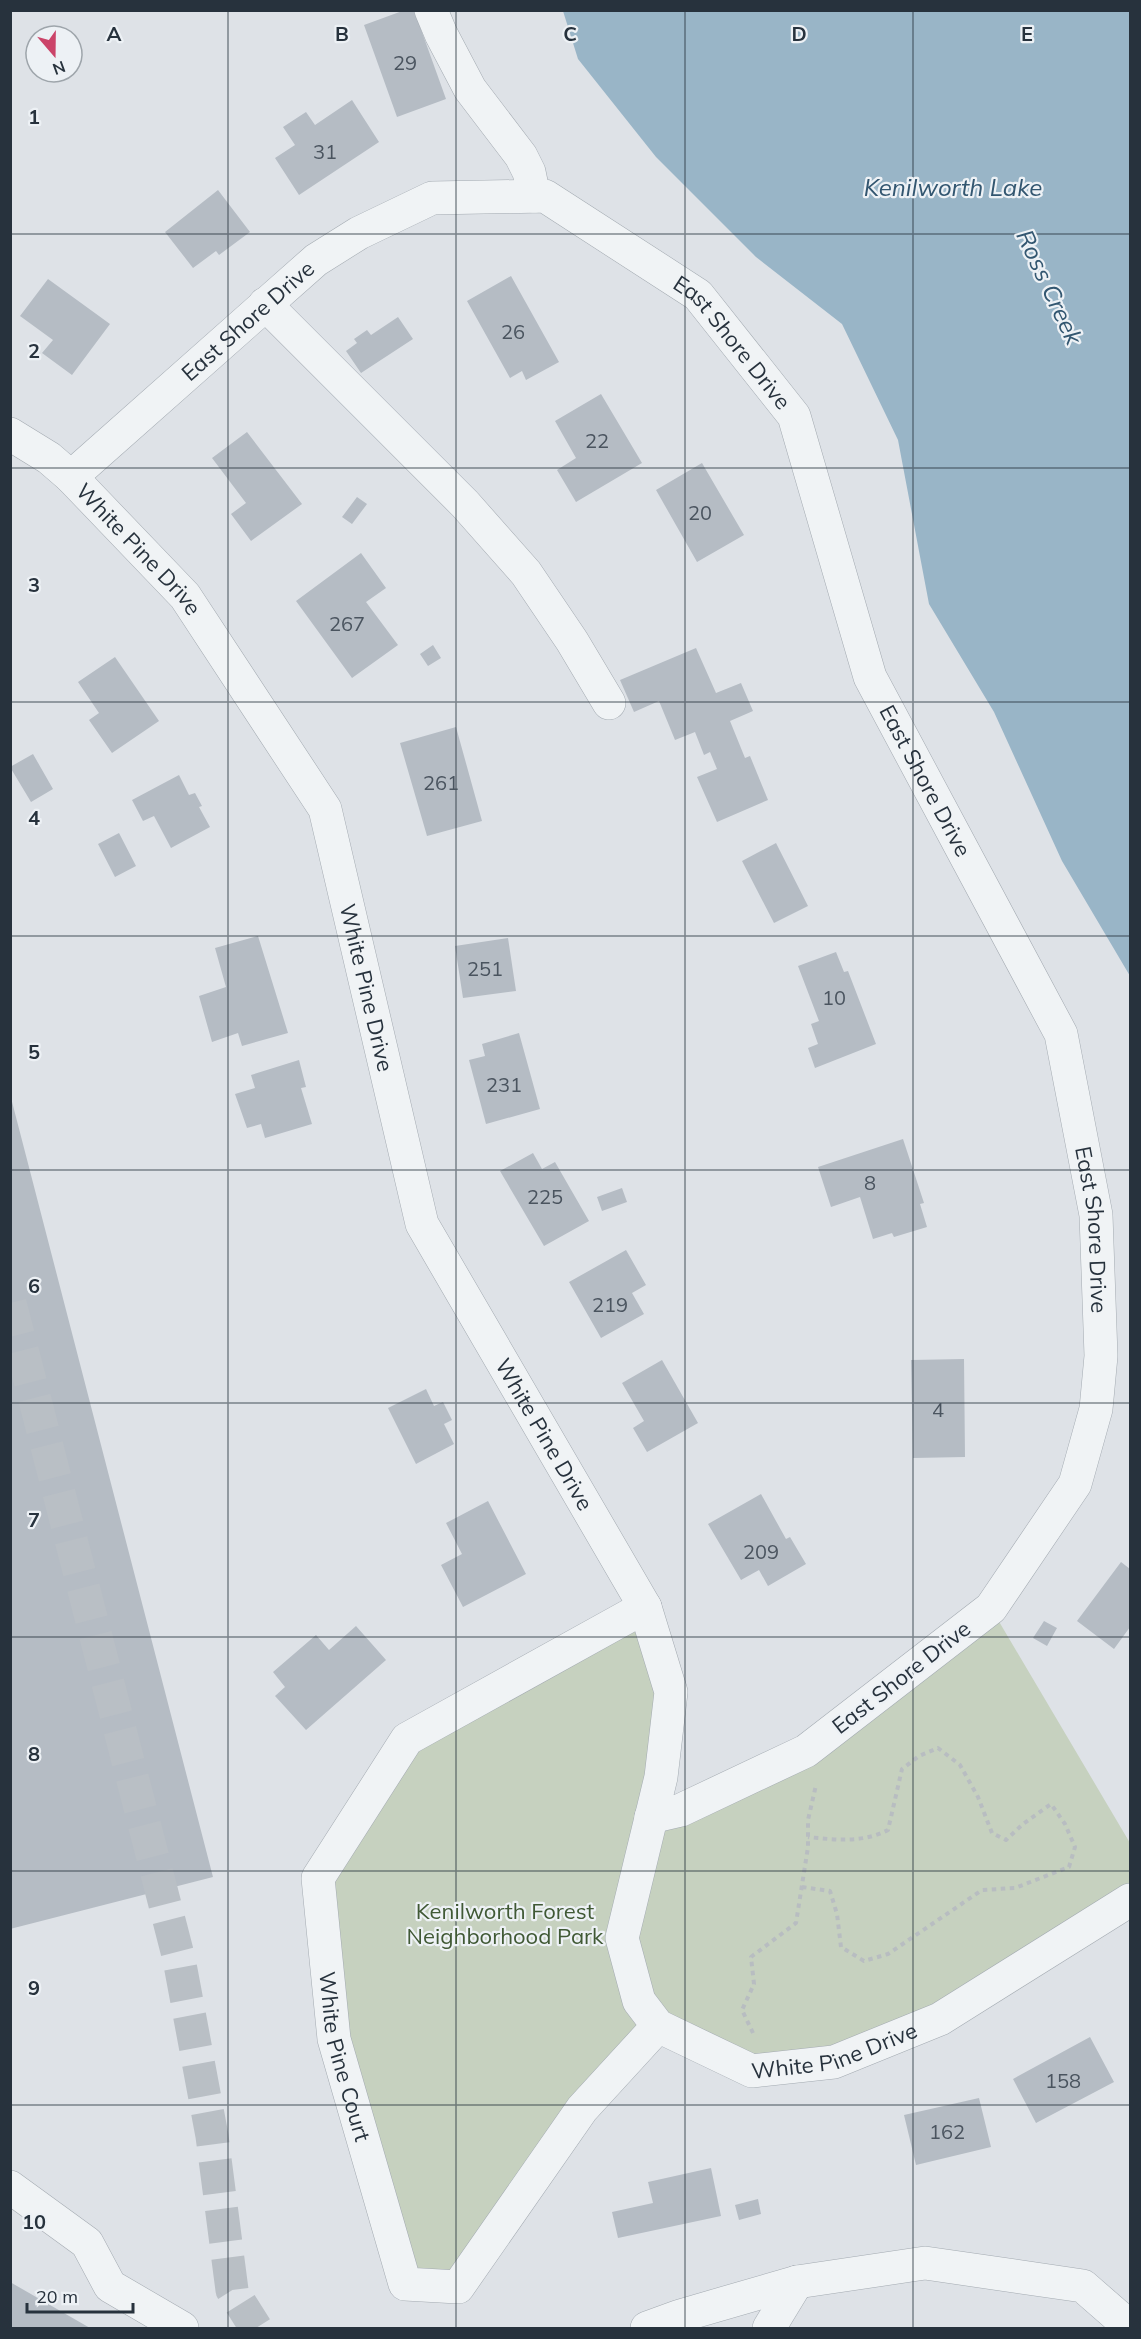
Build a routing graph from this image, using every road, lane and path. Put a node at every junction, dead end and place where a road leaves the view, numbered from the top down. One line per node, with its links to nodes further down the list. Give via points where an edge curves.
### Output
1 (431, 10): 2 (street, via 470,89 521,156)
2 (534, 196): 3 (street, East Shore Drive, via 432,198 359,233 316,260); 8 (street, East Shore Drive, via 545,196 698,295 794,416 870,677 1061,1034 1094,1204 1101,1356 1096,1409 1075,1485 991,1608)
3 (265, 304): 5 (street, East Shore Drive); 6 (street, via 465,504 526,573)
4 (10, 434): 5 (street, White Pine Drive)
5 (71, 477): 7 (street, White Pine Drive, via 185,596 325,809 422,1224)
6 (609, 703)
7 (645, 1606): 9 (street, White Pine Drive, via 671,1692 662,1777); 13 (street, White Pine Court, via 407,1739 318,1878 334,2039 405,2284 458,2287 582,2109)
8 (824, 1738): 9 (street, East Shore Drive, via 806,1751 681,1810); 10 (path)
9 (651, 1818): 13 (street, White Pine Drive, via 622,1938 639,2001)
10 (808, 1837): 11 (path); 11 (path, via 873,1838 888,1830 902,1769 938,1748 960,1765 992,1833 1006,1840 1051,1804 1075,1847 1069,1867 1015,1888 982,1890 888,1954 864,1961 841,1947 831,1891)
11 (802, 1887): 14 (path, via 796,1923 751,1957 754,1984 742,2010 752,2032)
12 (1131, 1900): 14 (street, White Pine Drive, via 940,2019 834,2062)
13 (658, 2026): 14 (street, White Pine Drive, via 752,2071)
14 (783, 2067)
15 (10, 2187): 18 (street, via 87,2243 110,2286)
16 (797, 2282): 17 (street, via 925,2263 1083,2286); 19 (street); 20 (street)
17 (1131, 2327)
18 (182, 2328)
19 (647, 2328)
20 (769, 2328)

